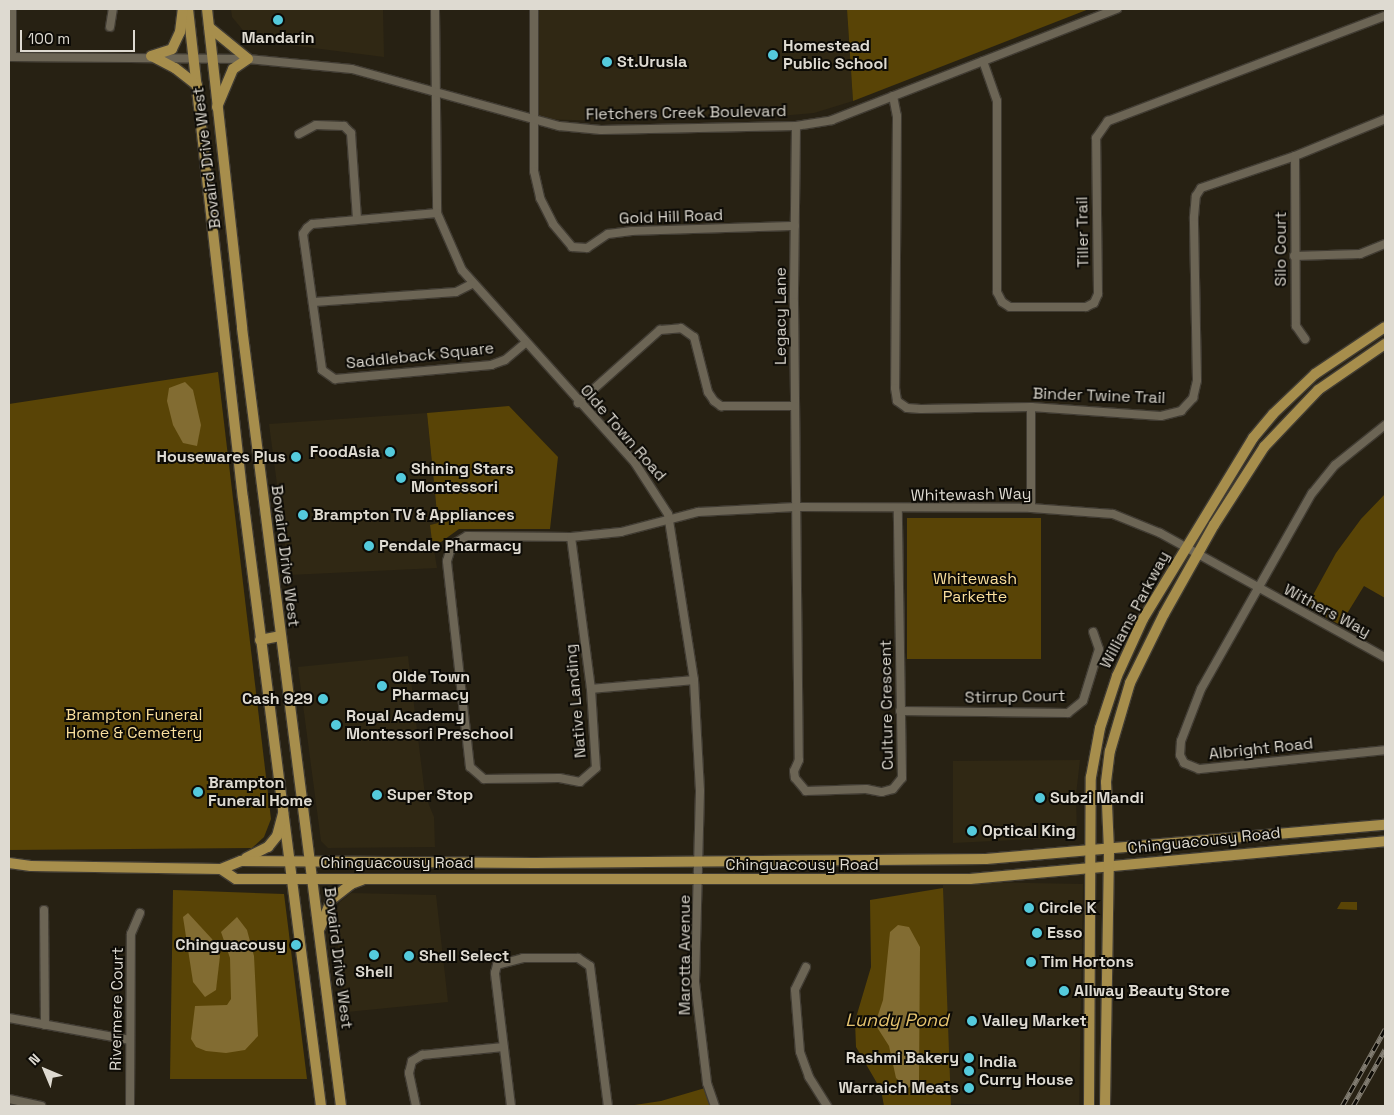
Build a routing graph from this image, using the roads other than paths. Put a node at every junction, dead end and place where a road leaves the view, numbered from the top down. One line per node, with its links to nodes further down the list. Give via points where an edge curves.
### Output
1 (12, 9): 13 (street)
2 (113, 9): 10 (street)
3 (183, 9): 12 (main road, via 180,32 172,49)
4 (188, 9): 14 (main road, Bovaird Drive West)
5 (207, 9): 11 (main road, Bovaird Drive West)
6 (435, 9): 19 (street, Olde Town Road)
7 (534, 9): 22 (street)
8 (1117, 9): 17 (street, Fletchers Creek Boulevard)
9 (1385, 16): 17 (street, Tiller Trail, via 1108,121 1096,138 1098,294 1094,303 1086,307 1010,307 1002,302 997,292 997,101)
10 (110, 27)
11 (209, 27): 15 (main road, Bovaird Drive West); 16 (main road)
12 (151, 56): 13 (street, Fletchers Creek Boulevard); 14 (street, Fletchers Creek Boulevard); 18 (main road, via 175,68)
13 (10, 57)
14 (194, 57): 15 (street, Fletchers Creek Boulevard); 18 (main road, Bovaird Drive West)
15 (212, 58): 16 (street, Fletchers Creek Boulevard); 21 (main road, Bovaird Drive West)
16 (248, 59): 19 (street, Fletchers Creek Boulevard, via 370,72); 21 (main road, via 238,63 230,74)
17 (983, 61): 20 (street, Fletchers Creek Boulevard)
18 (196, 85): 52 (main road, Bovaird Drive West)
19 (436, 91): 22 (street, Fletchers Creek Boulevard); 27 (street, Olde Town Road)
20 (893, 96): 24 (street, Fletchers Creek Boulevard, via 832,120); 40 (street, Binder Twine Trail, via 897,116 894,388 897,401 907,408 921,409)
21 (216, 108): 51 (main road, Bovaird Drive West)
22 (535, 119): 24 (street, Fletchers Creek Boulevard, via 601,130); 29 (street, Gold Hill Road, via 534,171 540,198 553,224 572,247 587,248 608,234 632,231)
23 (1385, 119): 26 (street, Binder Twine Trail)
24 (796, 126): 29 (street, Legacy Lane)
25 (299, 134): 28 (street, via 316,125 344,126 352,133)
26 (1295, 156): 31 (street, Silo Court); 40 (street, Binder Twine Trail, via 1201,188 1196,196 1197,380 1194,398 1181,411 1161,416)
27 (437, 213): 28 (street, Saddleback Square); 32 (street, Olde Town Road)
28 (357, 220): 33 (street, Saddleback Square, via 312,224 303,234)
29 (795, 226): 39 (street, Legacy Lane)
30 (1385, 244): 31 (street, via 1360,254)
31 (1294, 256): 35 (street, Silo Court, via 1296,326)
32 (472, 284): 33 (street, via 456,292); 36 (street, Olde Town Road)
33 (314, 302): 36 (street, Saddleback Square, via 322,370 335,379 491,365 505,360)
34 (1385, 327): 47 (main road, Williams Parkway, via 1315,374 1273,414 1253,438)
35 (1305, 339)
36 (525, 343): 38 (street, Olde Town Road)
37 (1385, 344): 48 (main road, Williams Parkway, via 1318,390 1280,427 1245,474)
38 (578, 402): 39 (street, via 660,330 681,328 688,331 698,346 708,392 714,402 721,406); 45 (street, Olde Town Road, via 640,470 658,495)
39 (795, 406): 42 (street, Legacy Lane)
40 (1031, 407): 43 (street)
41 (1385, 425): 49 (street, via 1335,465 1312,493)
42 (796, 507): 44 (street, Whitewash Way); 45 (street, Whitewash Way, via 698,512); 56 (street, Culture Crescent, via 798,760 794,771 800,786 806,791 866,789 882,792 893,789 902,778 903,771)
43 (1030, 508): 44 (street, Whitewash Way); 47 (street, Whitewash Way, via 1113,514)
44 (898, 510): 56 (street, Culture Crescent)
45 (669, 520): 46 (street, Native Landing, via 621,532); 54 (street, Olde Town Road)
46 (572, 537): 55 (street, Native Landing); 55 (street, Native Landing, via 467,536 458,540 448,552 471,771 492,781 559,778 580,782 586,779 596,768 597,759)
47 (1185, 548): 48 (street, Whitewash Way); 62 (main road, Williams Parkway, via 1143,619 1105,708 1091,777)
48 (1198, 554): 49 (street, Whitewash Way); 61 (main road, Williams Parkway, via 1145,651 1119,718 1106,782)
49 (1256, 588): 53 (street, Withers Way); 57 (street, Albright Road, via 1201,689 1181,741 1180,755 1184,763 1199,769)
50 (1094, 632): 56 (street, Stirrup Court, via 1099,649 1083,701 1068,712)
51 (280, 636): 52 (main road); 65 (main road, Bovaird Drive West)
52 (260, 640): 58 (main road, Bovaird Drive West)
53 (1385, 657)
54 (694, 680): 55 (street); 66 (street, Olde Town Road, via 699,746)
55 (591, 689)
56 (900, 710)
57 (1385, 750)
58 (285, 805): 63 (main road, via 276,836 262,852); 64 (main road, Bovaird Drive West)
59 (1385, 825): 61 (main road, Chinguacousy Road)
60 (1385, 841): 68 (main road, Chinguacousy Road)
61 (1109, 850): 62 (main road, Chinguacousy Road); 68 (main road, Williams Parkway)
62 (1092, 851): 66 (main road, Chinguacousy Road, via 986,860); 70 (main road, Williams Parkway)
63 (241, 860): 64 (main road, Chinguacousy Road); 69 (main road, Chinguacousy Road)
64 (292, 862): 65 (main road, Chinguacousy Road); 72 (main road, Bovaird Drive West)
65 (311, 862): 66 (main road, Chinguacousy Road); 71 (main road, Bovaird Drive West)
66 (699, 862): 74 (street, Marotta Avenue)
67 (11, 866): 69 (main road, Chinguacousy Road)
68 (1109, 866): 70 (main road, Chinguacousy Road); 94 (main road, Williams Parkway)
69 (221, 868): 72 (main road, Chinguacousy Road, via 236,880)
70 (1093, 868): 74 (main road, Chinguacousy Road, via 995,878); 93 (main road, Williams Parkway)
71 (312, 877): 72 (main road, Chinguacousy Road); 73 (main road, Chinguacousy Road); 77 (main road, Bovaird Drive West)
72 (294, 878): 86 (main road, Bovaird Drive West)
73 (370, 878): 74 (main road, Chinguacousy Road); 77 (main road, via 350,884 336,895)
74 (698, 880): 91 (street, Marotta Avenue, via 696,998 707,1083)
75 (44, 910): 80 (street)
76 (140, 913): 81 (street, Rivermere Court, via 131,934)
77 (319, 929): 87 (main road, Bovaird Drive West)
78 (806, 966): 92 (street, via 795,990 800,1052 809,1077)
79 (9, 1018): 80 (street)
80 (45, 1025): 81 (street)
81 (130, 1040): 85 (street, Rivermere Court)
82 (504, 1047): 88 (street, via 422,1055 412,1061 409,1073); 89 (street); 90 (street, via 497,965 523,958 585,960 592,978)
83 (9, 1099): 84 (street)
84 (39, 1106)
85 (130, 1106)
86 (321, 1106)
87 (341, 1106)
88 (416, 1106)
89 (511, 1106)
90 (608, 1106)
91 (715, 1106)
92 (827, 1106)
93 (1089, 1106)
94 (1105, 1106)

